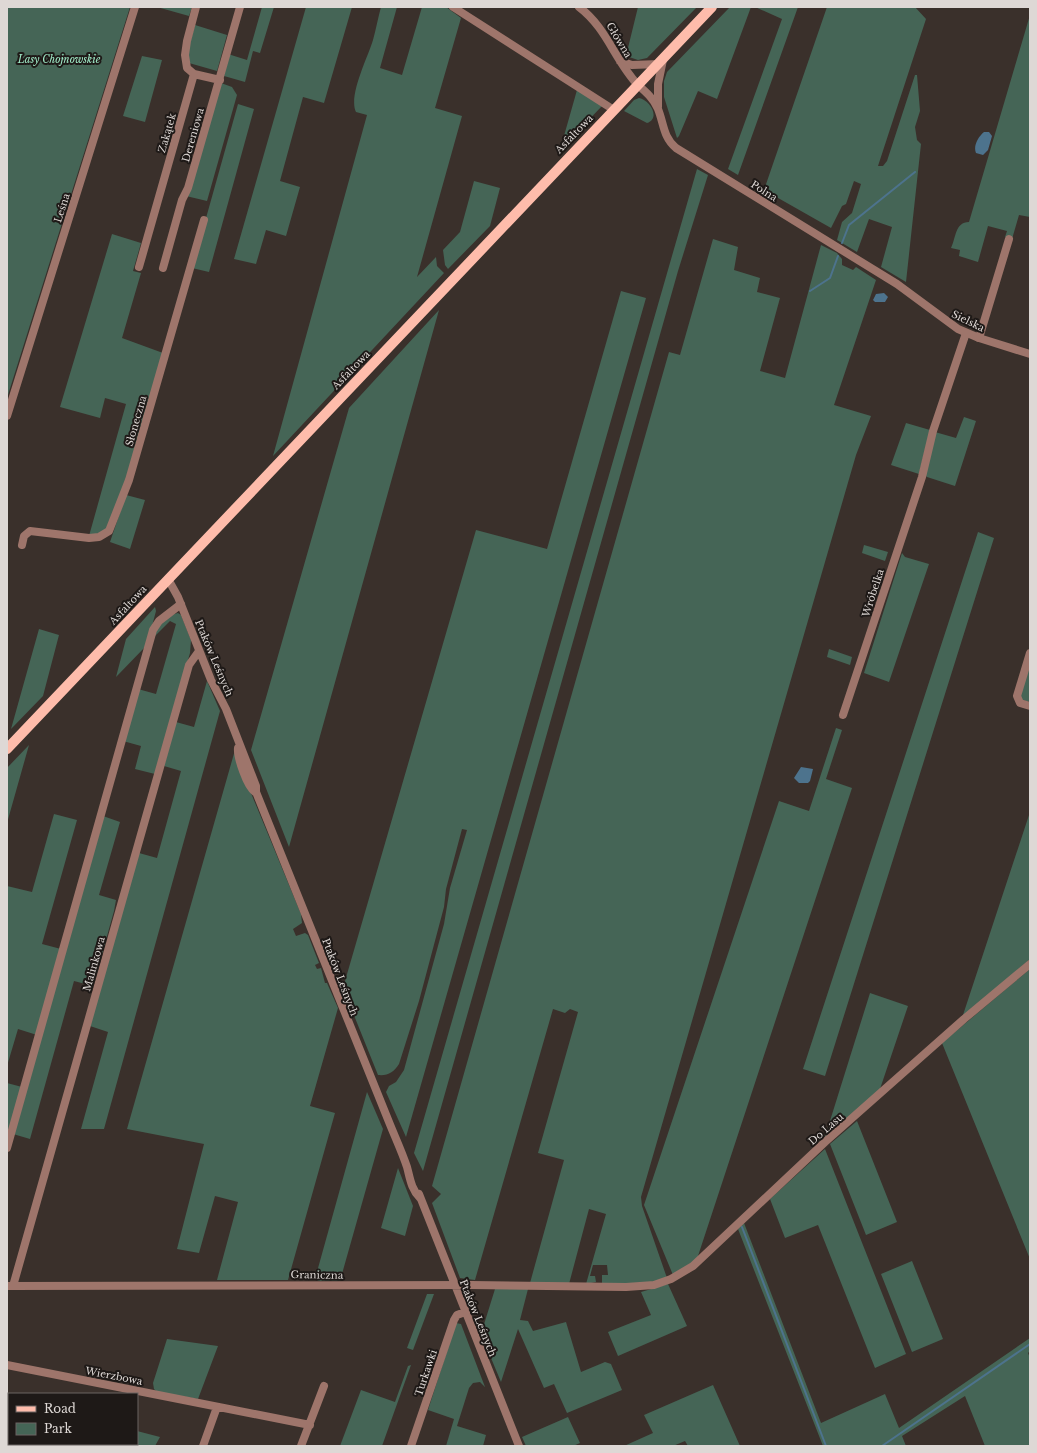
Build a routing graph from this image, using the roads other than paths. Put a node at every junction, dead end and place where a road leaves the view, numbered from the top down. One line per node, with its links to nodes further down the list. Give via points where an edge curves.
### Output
1 (135, 7): 22 (street, Leśna)
2 (196, 7): 9 (street, via 185,55 187,68)
3 (240, 7): 10 (street, Dereniowa, via 225,53)
4 (453, 7): 13 (street)
5 (579, 7): 7 (street, Główna, via 603,31)
6 (712, 7): 8 (main road, Asfaltowa)
7 (620, 62): 8 (street, via 632,65); 11 (street, Główna)
8 (661, 62): 11 (main road, Asfaltowa); 12 (street)
9 (194, 74): 10 (street); 16 (street, Zakątek)
10 (220, 80): 17 (street, Dereniowa)
11 (638, 85): 12 (street, Polna); 13 (main road, Asfaltowa)
12 (658, 108): 18 (street, Polna, via 666,136 676,148)
13 (614, 110): 24 (main road, Asfaltowa)
14 (204, 220): 23 (street, Słoneczna, via 129,480 109,531 99,537 89,538 30,532 24,536)
15 (1009, 239): 20 (street)
16 (138, 267)
17 (163, 268)
18 (906, 290): 19 (street, Sielska, via 939,317)
19 (966, 333): 20 (street, Sielska); 29 (street, Wróbelka, via 933,431 922,477)
20 (979, 338): 21 (street, Sielska)
21 (1030, 354)
22 (7, 416)
23 (22, 545)
24 (168, 579): 25 (street, Ptaków Leśnych); 30 (main road, Asfaltowa)
25 (181, 604): 26 (street, Ptaków Leśnych); 32 (street, via 159,621 153,630)
26 (199, 650): 33 (street, Malinkowa, via 189,665); 34 (street, Ptaków Leśnych, via 226,709 239,745 243,770 252,790 256,792 414,1191 420,1198)
27 (1030, 653): 28 (street, via 1017,696 1020,703)
28 (1030, 706)
29 (843, 715)
30 (7, 749)
31 (1030, 964): 35 (street, Do Lasu, via 825,1142 693,1266 671,1279 654,1285)
32 (7, 1148)
33 (10, 1286): 34 (street, Graniczna)
34 (455, 1286): 35 (street, Graniczna); 36 (street, Ptaków Leśnych)
35 (626, 1287)
36 (465, 1312): 45 (street, Turkawki, via 454,1320); 46 (street, Ptaków Leśnych)
37 (7, 1365): 39 (street, Wierzbowa)
38 (324, 1386): 42 (street)
39 (131, 1392)
40 (138, 1393): 41 (street, Wierzbowa)
41 (217, 1407): 42 (street, Wierzbowa); 43 (street)
42 (310, 1425): 44 (street)
43 (204, 1446)
44 (301, 1446)
45 (411, 1446)
46 (519, 1446)

